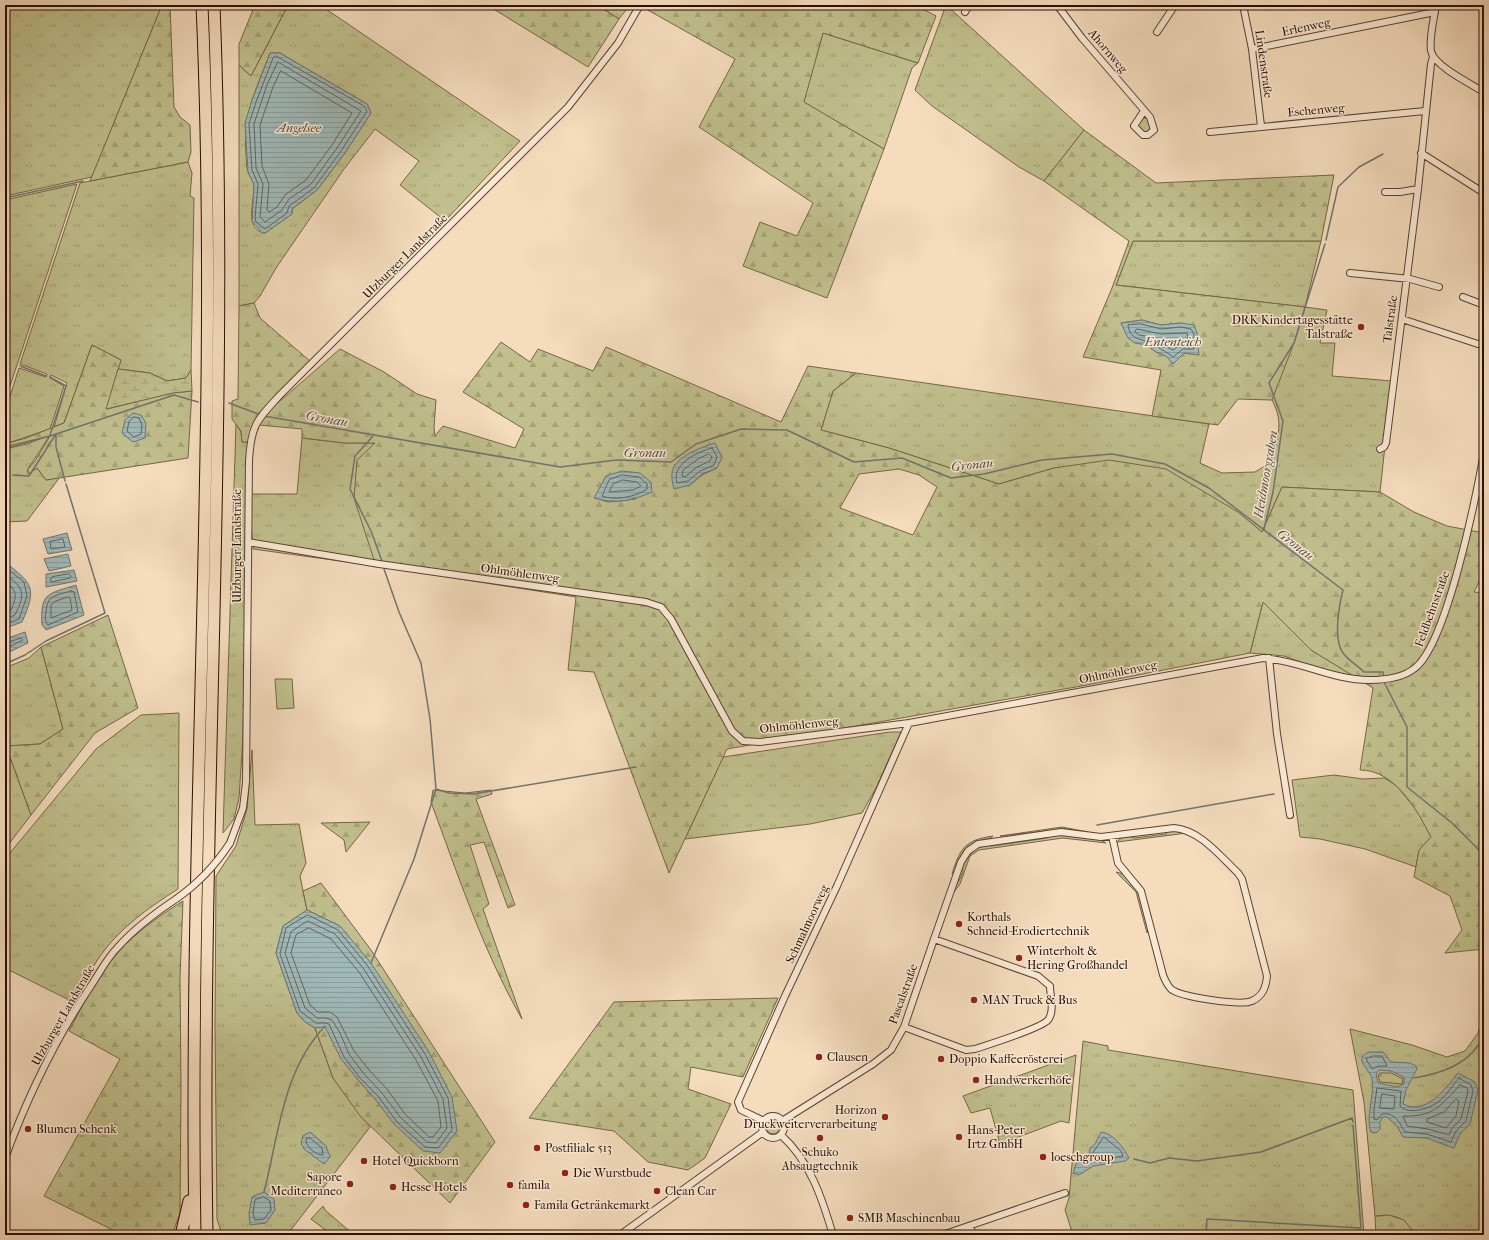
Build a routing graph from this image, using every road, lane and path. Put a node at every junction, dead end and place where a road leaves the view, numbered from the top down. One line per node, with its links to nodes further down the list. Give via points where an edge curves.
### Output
1 (202, 5): 44 (highway, via 207,315 195,919)
2 (214, 5): 45 (highway, via 219,306 206,1001)
3 (640, 5): 32 (street, Ulzburger Landstraße, via 618,43 568,107 256,422 250,437 248,461)
4 (969, 5): 9 (street)
5 (1057, 5): 15 (street, Ahornweg)
6 (1175, 5): 11 (street)
7 (1243, 5): 12 (street, Lindenstraße)
8 (1436, 5): 10 (street, Talstraße)
9 (965, 12)
10 (1435, 12): 12 (street, Erlenweg); 13 (street, Talstraße, via 1431,42)
11 (1157, 32)
12 (1252, 49): 17 (street, Lindenstraße)
13 (1433, 57): 14 (street); 16 (street, Talstraße)
14 (1484, 92)
15 (1144, 111)
16 (1425, 111): 17 (street, Eschenweg); 19 (street, Talstraße)
17 (1261, 126): 18 (street, Eschenweg)
18 (1210, 132)
19 (1421, 153): 20 (street, Talstraße); 22 (street)
20 (1418, 189): 21 (street); 24 (street, Talstraße)
21 (1385, 192)
22 (1484, 193)
23 (1350, 273): 24 (street)
24 (1406, 279): 25 (street); 28 (street, Talstraße)
25 (1439, 287)
26 (1463, 297): 27 (street)
27 (1484, 305)
28 (1402, 319): 29 (street); 30 (street, Talstraße, via 1386,443)
29 (1484, 346)
30 (1380, 449)
31 (1484, 453): 33 (street, Feldbehnstraße, via 1457,573 1433,645 1415,668 1401,676 1382,680 1349,678)
32 (248, 542): 34 (street, Ohlmöhlenweg, via 379,564 646,602 661,607 671,619 732,731 743,740 760,742); 43 (street, Ulzburger Landstraße, bridge, via 246,782 237,829 210,871 130,934 107,961 75,1010 38,1079 18,1121)
33 (1269, 658): 34 (street, Ohlmöhlenweg); 35 (street, via 1277,734)
34 (908, 723): 39 (street, Schmalmoorweg, via 738,1102 741,1110)
35 (1290, 815)
36 (1112, 836): 36 (street, Pascalstraße, via 1183,828 1197,835 1238,873 1244,886 1267,976 1264,992 1252,1001 1238,1003 1183,994 1171,989 1163,975 1141,891 1118,863); 37 (street, Pascalstraße, via 1093,837 1061,832 984,842 972,847 960,862)
37 (937, 940): 38 (street, Pascalstraße); 38 (street, via 1038,976 1050,986 1052,1010 1048,1020 1037,1026 975,1049 966,1050)
38 (904, 1027): 40 (street, Pascalstraße, via 891,1050 873,1064)
39 (764, 1121): 40 (street, via 772,1116); 41 (street)
40 (782, 1121): 42 (street, via 784,1129)
41 (763, 1132): 42 (street, via 768,1137 775,1138); 52 (street)
42 (781, 1135): 53 (street, via 807,1165)
43 (5, 1158)
44 (194, 1169): 48 (highway, via 190,1180 187,1215); 49 (highway)
45 (206, 1184): 50 (highway); 51 (highway)
46 (1065, 1193): 47 (street)
47 (970, 1226): 54 (street); 55 (street)
48 (181, 1235)
49 (195, 1235)
50 (207, 1235)
51 (215, 1235)
52 (620, 1235)
53 (833, 1235)
54 (942, 1235)
55 (973, 1235)

